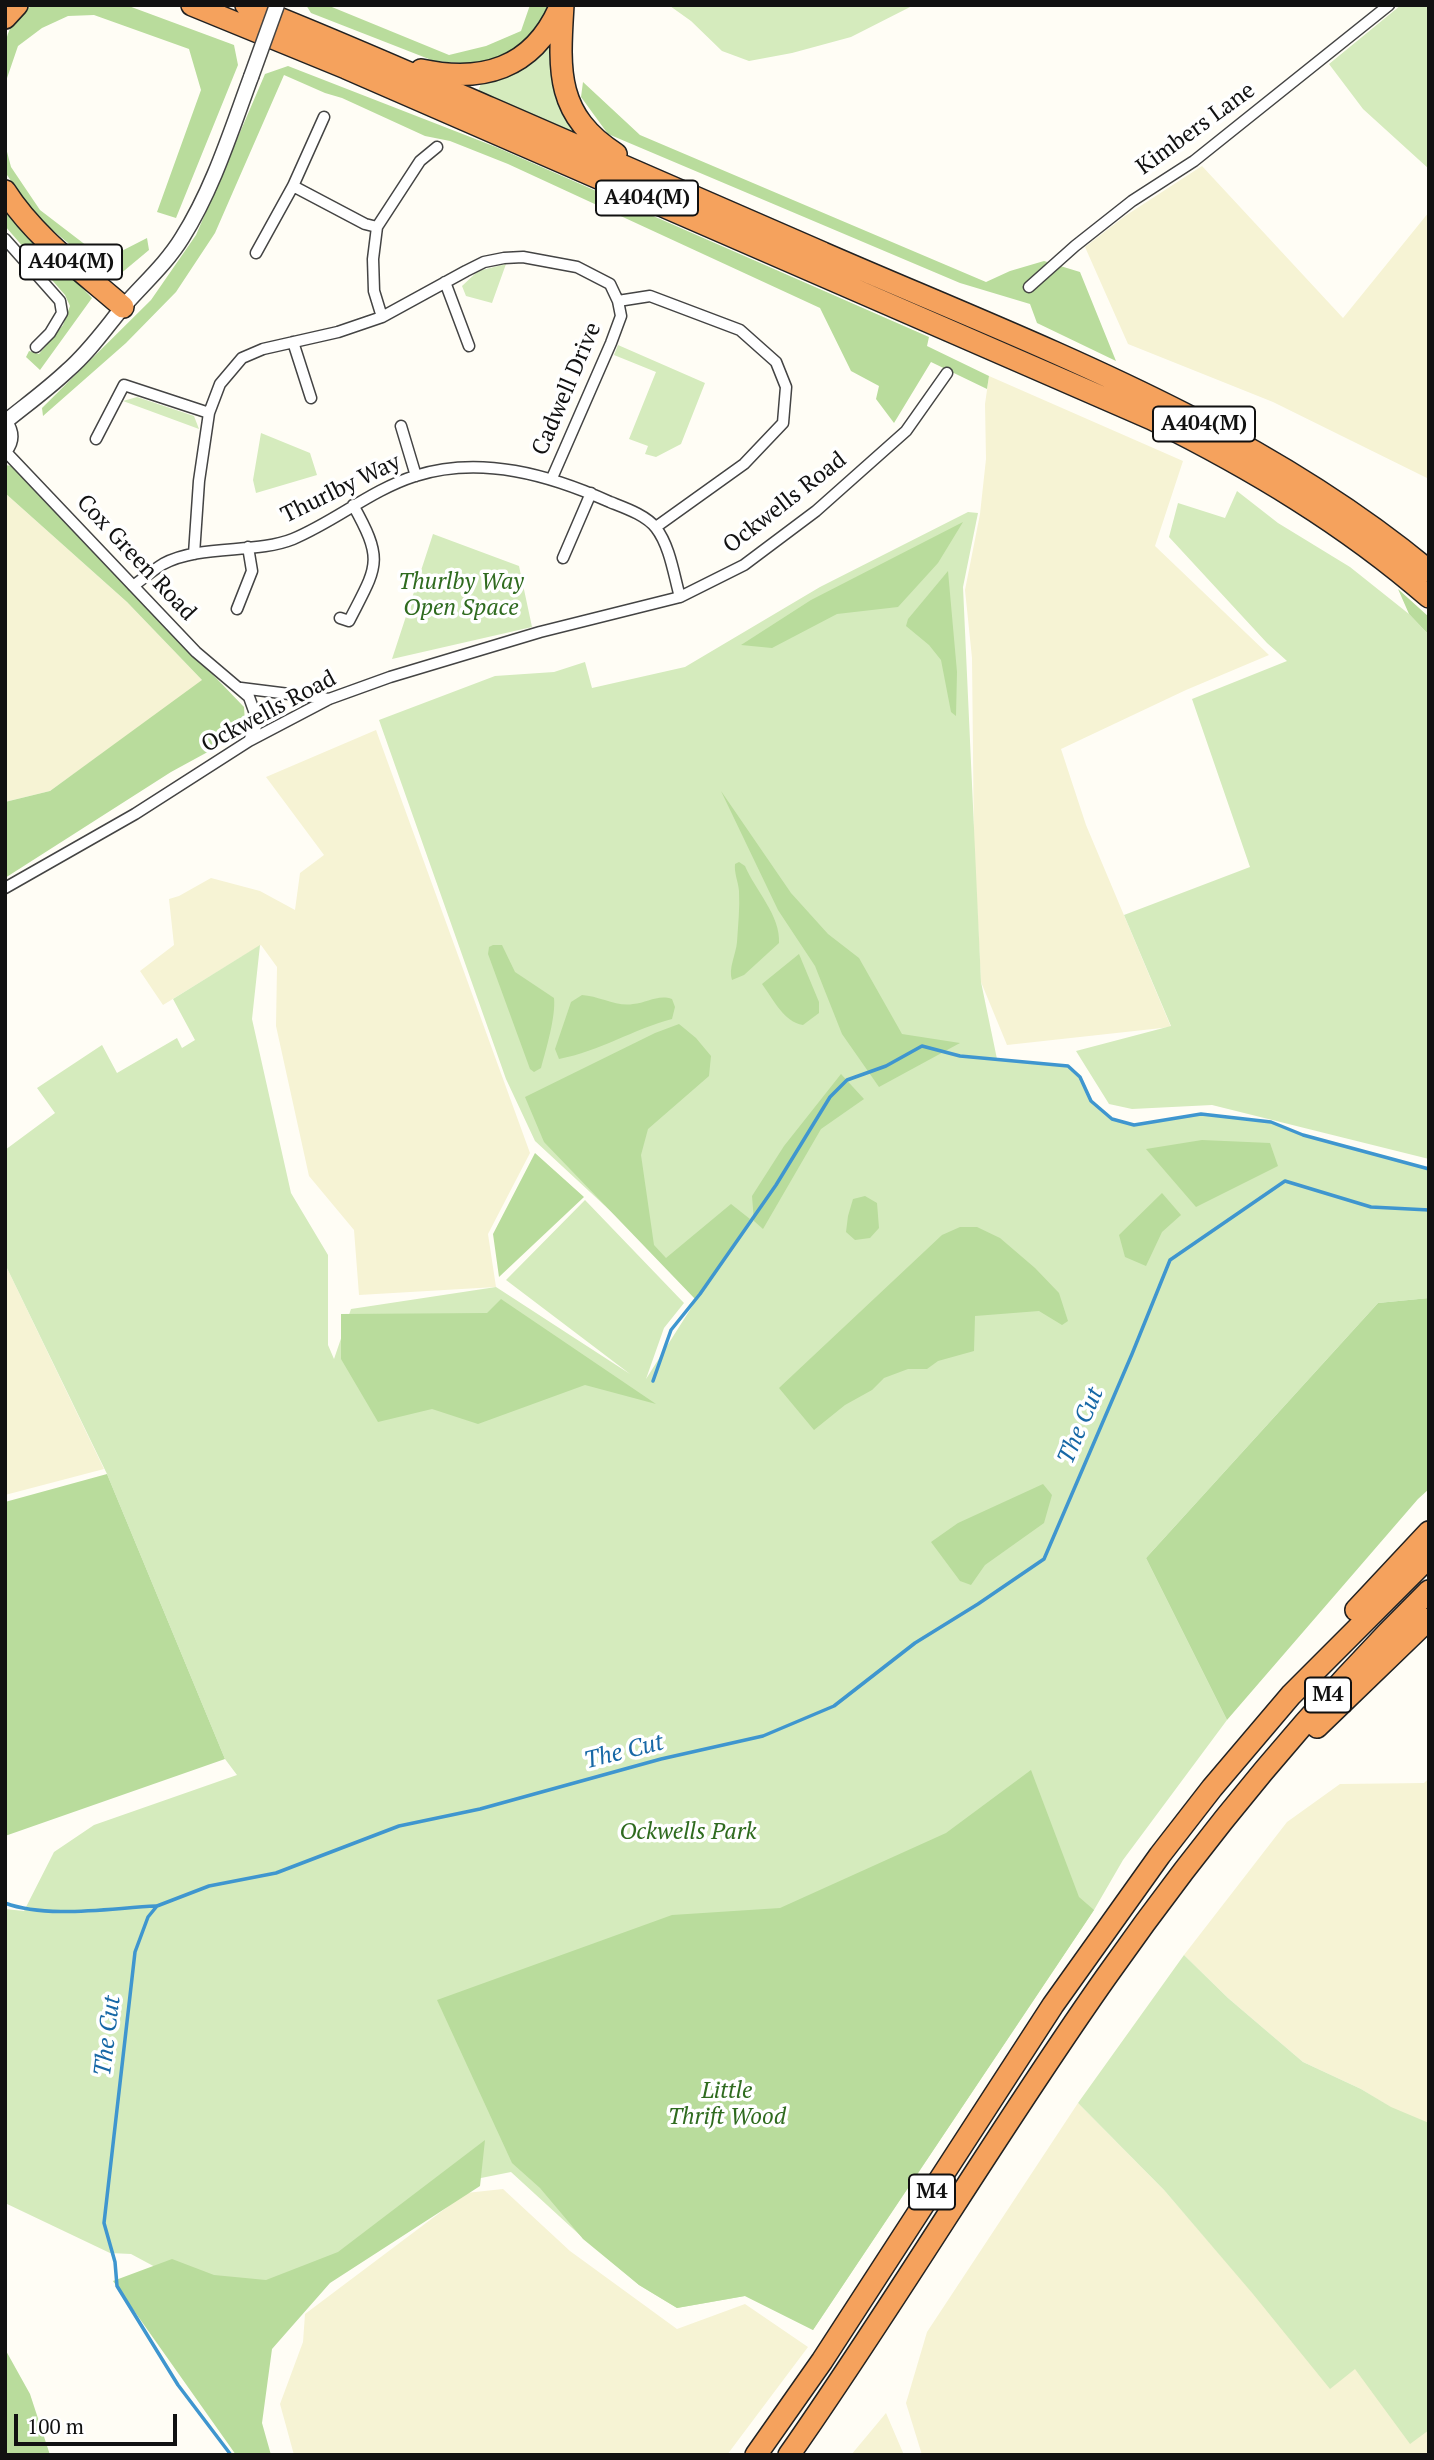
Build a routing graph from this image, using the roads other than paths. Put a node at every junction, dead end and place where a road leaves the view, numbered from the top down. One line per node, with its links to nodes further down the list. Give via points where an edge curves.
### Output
1 (17, 5): 7 (highway)
2 (192, 5): 43 (highway, A404(M), via 1152,419 1295,498 1374,552)
3 (246, 5): 8 (highway, A404(M))
4 (277, 5): 20 (street, bridge, via 218,166 183,237)
5 (562, 5): 8 (highway, A404(M), via 536,47 489,72 443,74); 11 (highway, A404(M), via 560,61 570,106 602,144)
6 (1389, 5): 18 (street, Kimbers Lane, via 1214,145 1132,201)
7 (5, 18)
8 (381, 61): 11 (highway, A404(M))
9 (324, 117): 12 (street)
10 (437, 147): 14 (street, via 420,161)
11 (665, 184): 40 (highway, A404(M), via 1085,367 1200,422 1320,490)
12 (293, 186): 14 (street); 16 (street)
13 (5, 191): 20 (highway, A404(M), via 40,234)
14 (377, 227): 21 (street, via 374,280)
15 (5, 239): 24 (street, via 60,301 62,313)
16 (256, 253)
17 (445, 282): 19 (street, Cadwell Drive, via 484,262 523,257 577,267 610,284); 21 (street, Cadwell Drive); 23 (street)
18 (1029, 288)
19 (618, 301): 33 (street, Cadwell Drive, via 621,316 611,343); 36 (street, via 650,296 740,330 776,362 786,387 783,423 744,464)
20 (123, 307): 28 (street, via 69,370)
21 (382, 317): 22 (street, Cadwell Drive)
22 (293, 342): 26 (street); 27 (street, Cadwell Drive, via 242,358 220,384)
23 (469, 346)
24 (36, 347)
25 (947, 373): 42 (street, Ockwells Road, via 906,431 816,511 744,565)
26 (312, 398)
27 (209, 413): 30 (street, via 124,385); 38 (street, Cadwell Drive)
28 (5, 422): 31 (street, via 10,433)
29 (401, 426): 32 (street)
30 (96, 439)
31 (5, 451): 41 (street, Cox Green Road)
32 (416, 476): 33 (street, Thurlby Way, via 450,467 494,468); 35 (street, Thurlby Way)
33 (552, 478): 34 (street, Thurlby Way)
34 (591, 493): 36 (street, Thurlby Way); 39 (street)
35 (353, 505): 37 (street, Thurlby Way, via 291,540); 45 (street, via 373,547 375,566 349,621)
36 (656, 527): 42 (street)
37 (248, 547): 38 (street, Thurlby Way); 44 (street, via 251,571)
38 (194, 554): 41 (street, Thurlby Way, via 164,564)
39 (563, 558)
40 (1429, 571)
41 (133, 586): 46 (street, Cox Green Road, via 196,652)
42 (681, 597): 47 (street, Ockwells Road, via 540,632)
43 (1429, 597)
44 (236, 608)
45 (340, 618)
46 (241, 688): 47 (street); 48 (street, Cox Green Road, via 258,722)
47 (329, 699): 48 (street, Ockwells Road)
48 (249, 741): 49 (street, Ockwells Road, via 135,814)
49 (5, 888)
50 (1429, 1532): 54 (highway, M4, via 1339,1628)
51 (1429, 1557): 54 (highway, M4)
52 (1429, 1591): 55 (highway, M4, via 1358,1663)
53 (1429, 1619): 55 (highway, M4)
54 (1291, 1695): 56 (highway, M4, via 1212,1788 1107,1928)
55 (1235, 1806): 57 (highway, M4, via 1105,1979)
56 (756, 2455)
57 (789, 2455)

